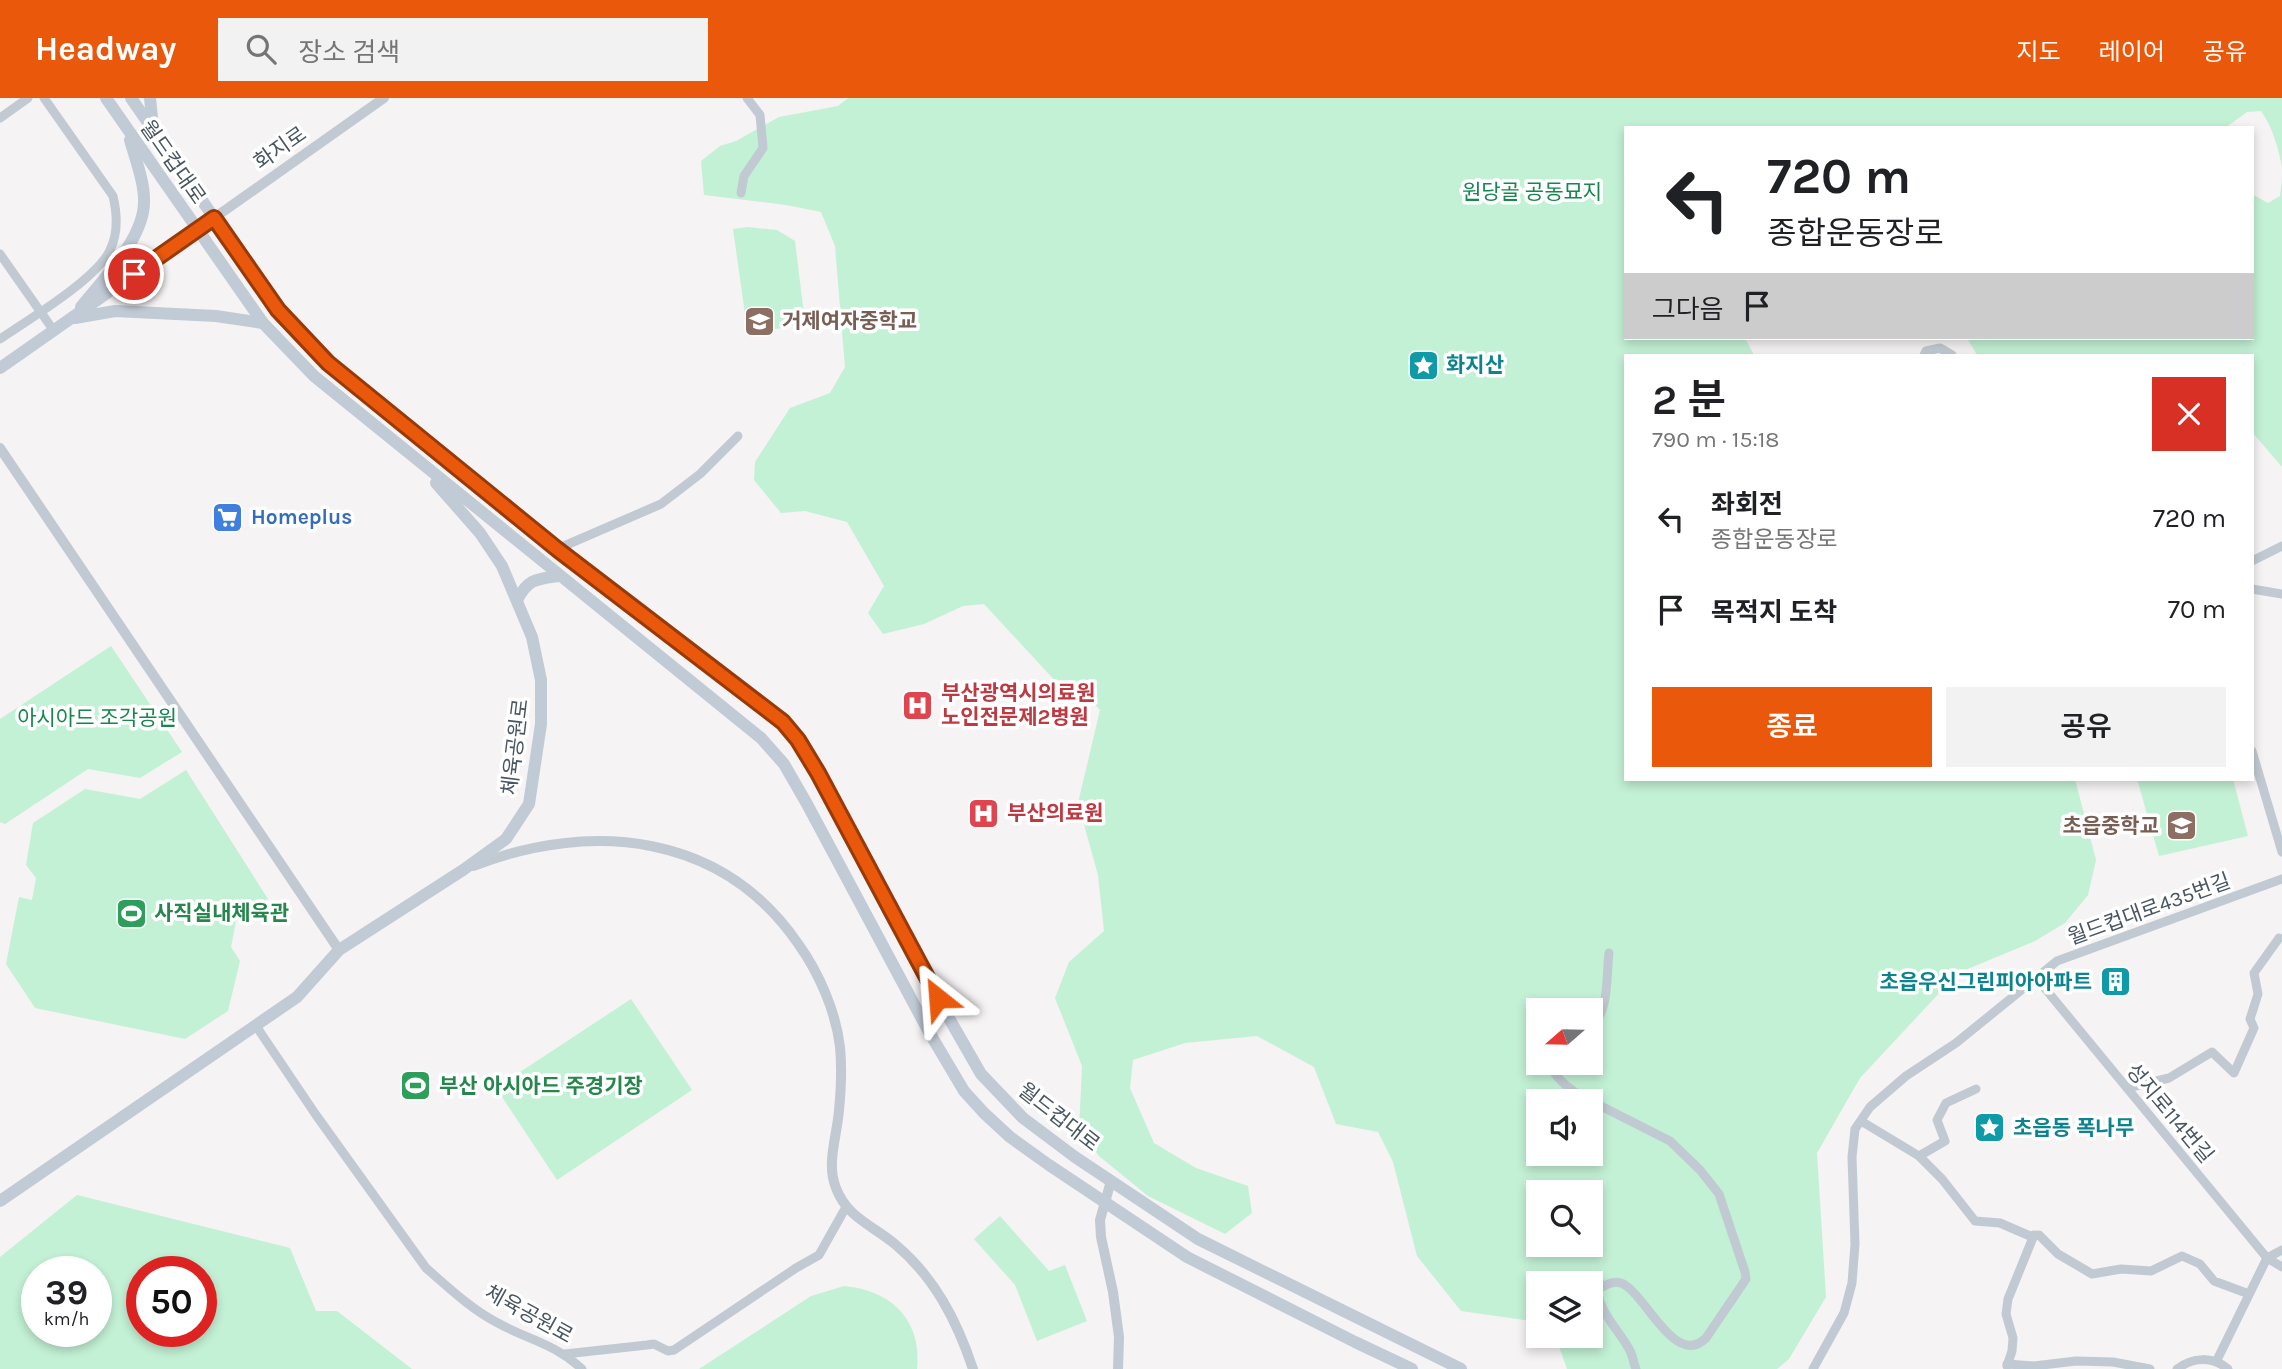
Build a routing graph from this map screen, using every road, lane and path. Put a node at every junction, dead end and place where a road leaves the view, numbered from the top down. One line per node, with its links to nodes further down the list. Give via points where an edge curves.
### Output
1 (28, 98): 8 (street)
2 (44, 98): 15 (street, via 113,196 116,224 111,248 96,271)
3 (106, 98): 10 (main road, 월드컵대로)
4 (131, 98): 9 (main road, 월드컵대로)
5 (150, 98): 9 (main road)
6 (384, 98): 12 (street, 화지로)
7 (747, 98): 11 (street, via 760,116 763,148 744,176)
8 (0, 118)
9 (153, 131): 12 (main road, 월드컵대로)
10 (129, 132): 13 (main road, 월드컵대로); 16 (main road, via 144,198 142,217 121,256)
11 (741, 193)
12 (214, 218): 13 (street, 화지로); 27 (main road, 월드컵대로, via 278,310 328,363)
13 (197, 230): 16 (main road); 17 (main road, 월드컵대로)
14 (0, 254): 15 (street)
15 (41, 311): 18 (street); 19 (street)
16 (71, 319): 17 (main road, via 115,311); 18 (main road)
17 (263, 323): 25 (main road, 월드컵대로, via 314,376)
18 (54, 331): 22 (main road)
19 (0, 339)
20 (1924, 354): 21 (street, via 1940,348)
21 (1950, 354)
22 (0, 368)
23 (738, 436): 27 (street, via 661,504)
24 (0, 448): 38 (street)
25 (418, 461): 29 (main road, 월드컵대로); 32 (main road, 체육공원로, via 480,533)
26 (2282, 546): 28 (street)
27 (557, 549): 50 (main road, 월드컵대로, via 783,722 818,773 981,1074 1023,1118)
28 (2254, 560)
29 (558, 576): 32 (main road, via 530,582); 52 (main road, 월드컵대로, via 761,738 784,764 964,1091 1010,1137)
30 (2254, 589): 31 (street)
31 (2282, 594)
32 (517, 600): 35 (main road, 체육공원로, via 532,637 541,680 541,724 530,804 506,839)
33 (2254, 758): 34 (street)
34 (2282, 852)
35 (463, 870): 38 (main road, 체육공원로); 53 (street, via 565,842 611,840 692,858 736,879 757,895 788,928 812,965 839,1045 839,1112 831,1163 832,1178)
36 (2282, 879): 40 (street, 월드컵대로435번길, via 2057,961)
37 (2279, 938): 45 (street, via 2254,973 2258,994 2250,1019 2255,1028 2234,1073 2213,1052 2169,1078)
38 (339, 950): 42 (main road, 체육공원로, via 297,997)
39 (1609, 953): 41 (street)
40 (2032, 979): 45 (street, 성지로114번길, via 2043,986); 48 (street, 월드컵대로435번길, via 1956,1042 1906,1076 1870,1107)
41 (1603, 1007)
42 (256, 1026): 51 (main road, 체육공원로); 59 (street, 체육공원로, via 426,1268 495,1322)
43 (1555, 1075): 46 (street)
44 (1976, 1088): 49 (street, via 1946,1103 1937,1120 1945,1141)
45 (2127, 1088): 56 (street, 성지로114번길)
46 (1572, 1089)
47 (1603, 1108): 67 (street, via 1670,1141 1700,1170 1719,1194 1746,1279 1706,1338 1694,1346 1678,1342 1626,1285 1610,1283 1600,1289 1603,1306 1631,1351)
48 (1861, 1121): 49 (street); 68 (street, via 1855,1129 1852,1157 1852,1283 1844,1313)
49 (1919, 1156): 54 (street, via 1975,1221 2000,1223)
50 (1111, 1181): 52 (street); 66 (main road, 월드컵대로, via 1198,1239)
51 (0, 1201)
52 (1104, 1203): 64 (street, via 1101,1237 1119,1337); 65 (main road, 월드컵대로, via 1187,1256)
53 (846, 1207): 59 (street, via 816,1259 674,1350 647,1345); 63 (street, via 895,1243 935,1287 960,1332)
54 (2034, 1236): 58 (street, via 2092,1274 2121,1269 2151,1271 2182,1256 2200,1264 2214,1282); 61 (street, via 2008,1298 2006,1314 2013,1338)
55 (2282, 1250): 56 (street)
56 (2267, 1258): 57 (street, 성지로114번길); 58 (street)
57 (2282, 1267)
58 (2249, 1294): 60 (street)
59 (565, 1354): 62 (street, 체육공원로)
60 (2217, 1360): 70 (street, via 2188,1361); 71 (street)
61 (2007, 1366): 69 (street, via 2076,1361)
62 (582, 1369)
63 (973, 1369)
64 (1118, 1369)
65 (1412, 1369)
66 (1461, 1369)
67 (1636, 1369)
68 (1813, 1369)
69 (2150, 1369)
70 (2177, 1369)
71 (2228, 1369)

